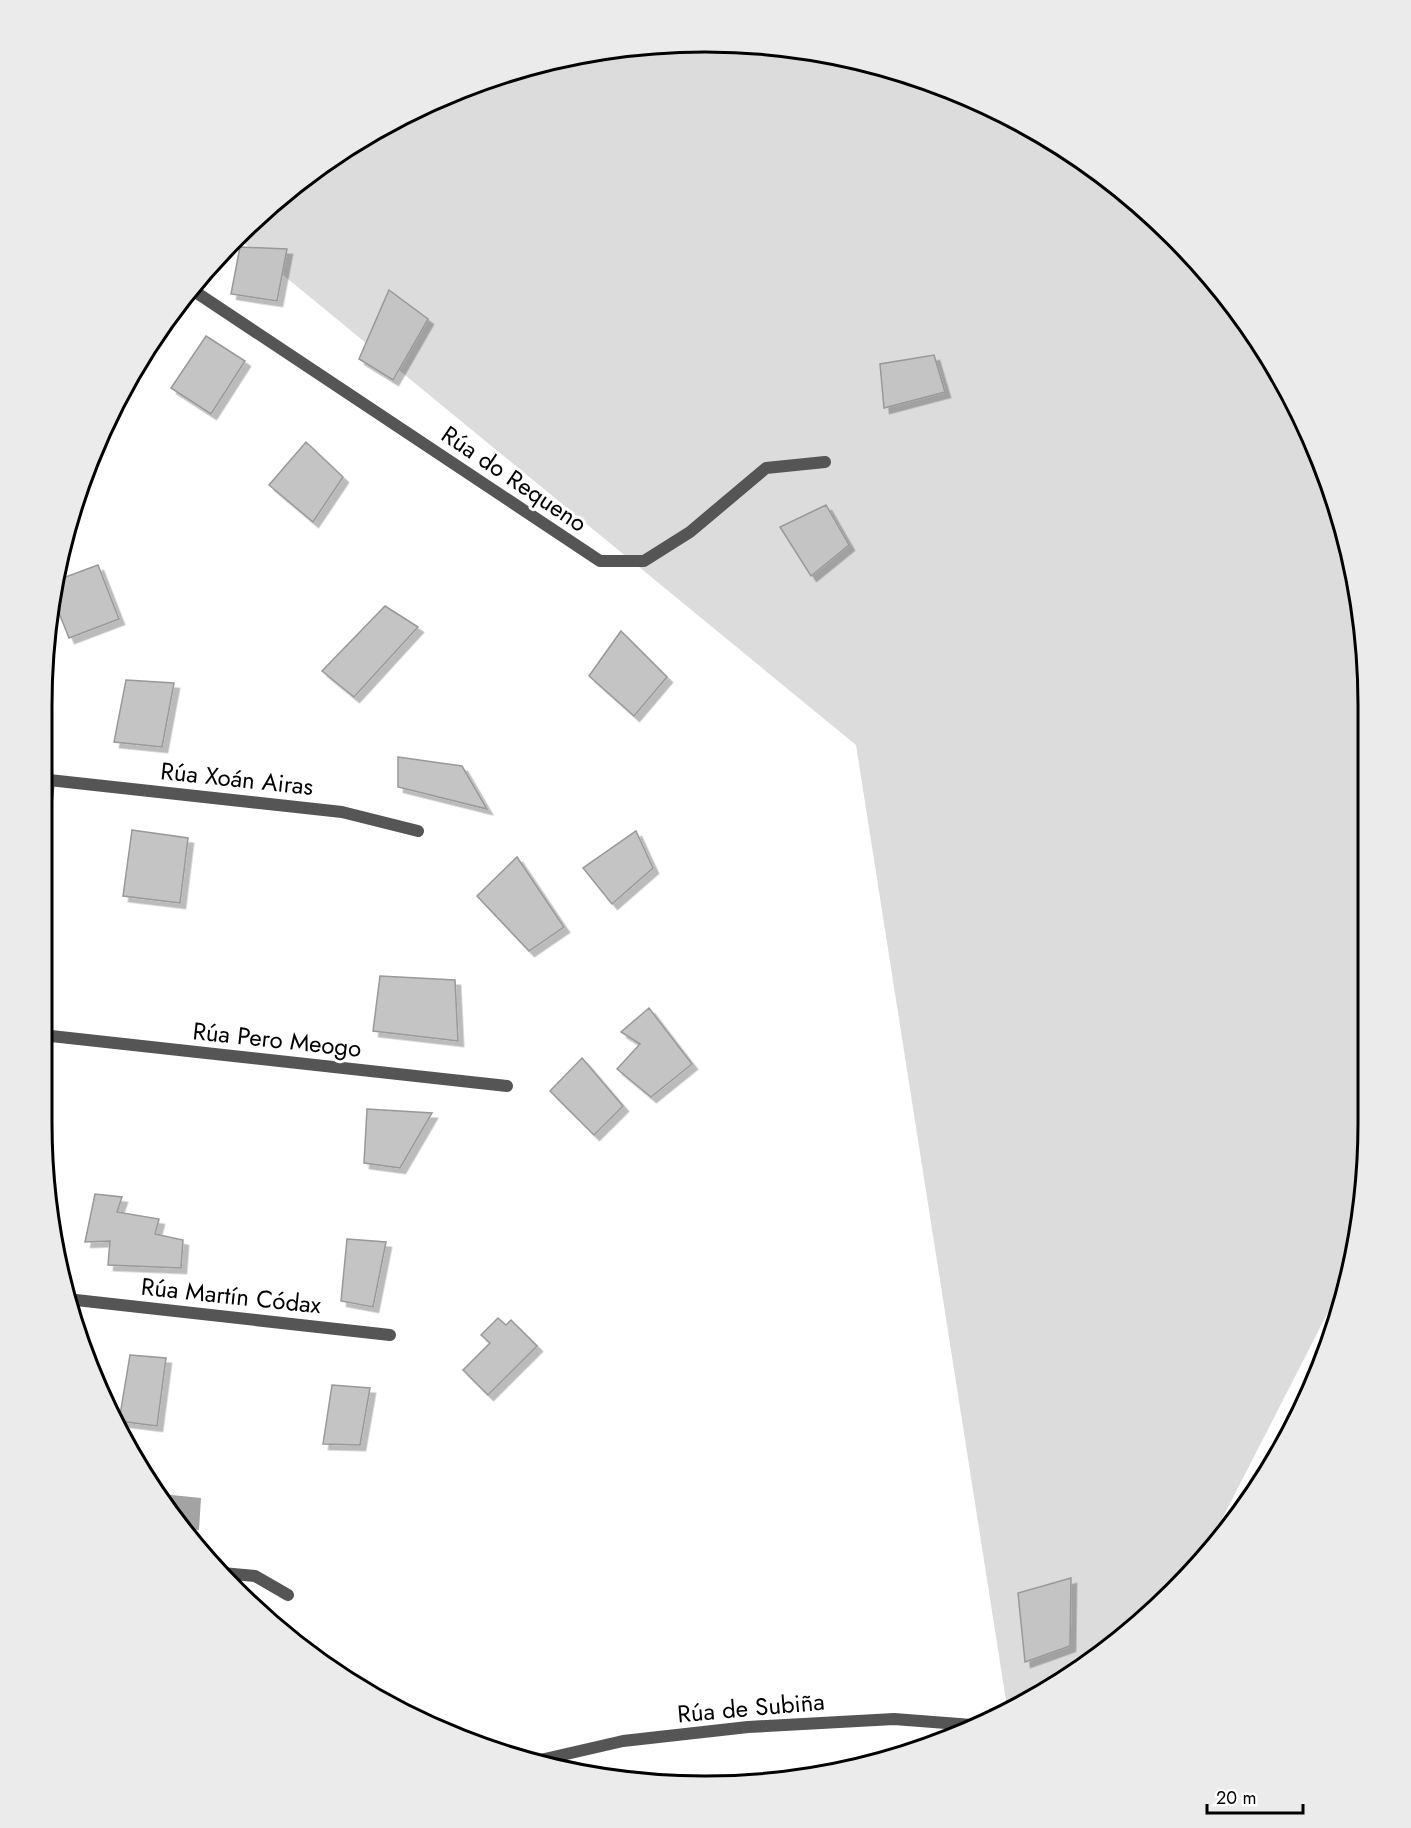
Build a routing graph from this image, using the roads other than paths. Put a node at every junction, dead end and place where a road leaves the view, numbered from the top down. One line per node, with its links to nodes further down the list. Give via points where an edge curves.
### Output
1 (199, 294): 2 (street, Rúa do Requeno, via 600,561 644,561 690,532 766,468)
2 (825, 462)
3 (52, 780): 4 (street, Rúa Xoán Airas, via 342,812)
4 (418, 831)
5 (52, 1036): 6 (street, Rúa Pero Meogo)
6 (507, 1086)
7 (77, 1300): 8 (street, Rúa Martín Códax)
8 (390, 1335)
9 (235, 1574): 10 (street, via 255,1576)
10 (288, 1595)
11 (959, 1724): 12 (street, Rúa de Subiña, via 894,1719 748,1728 623,1741)
12 (553, 1757)

